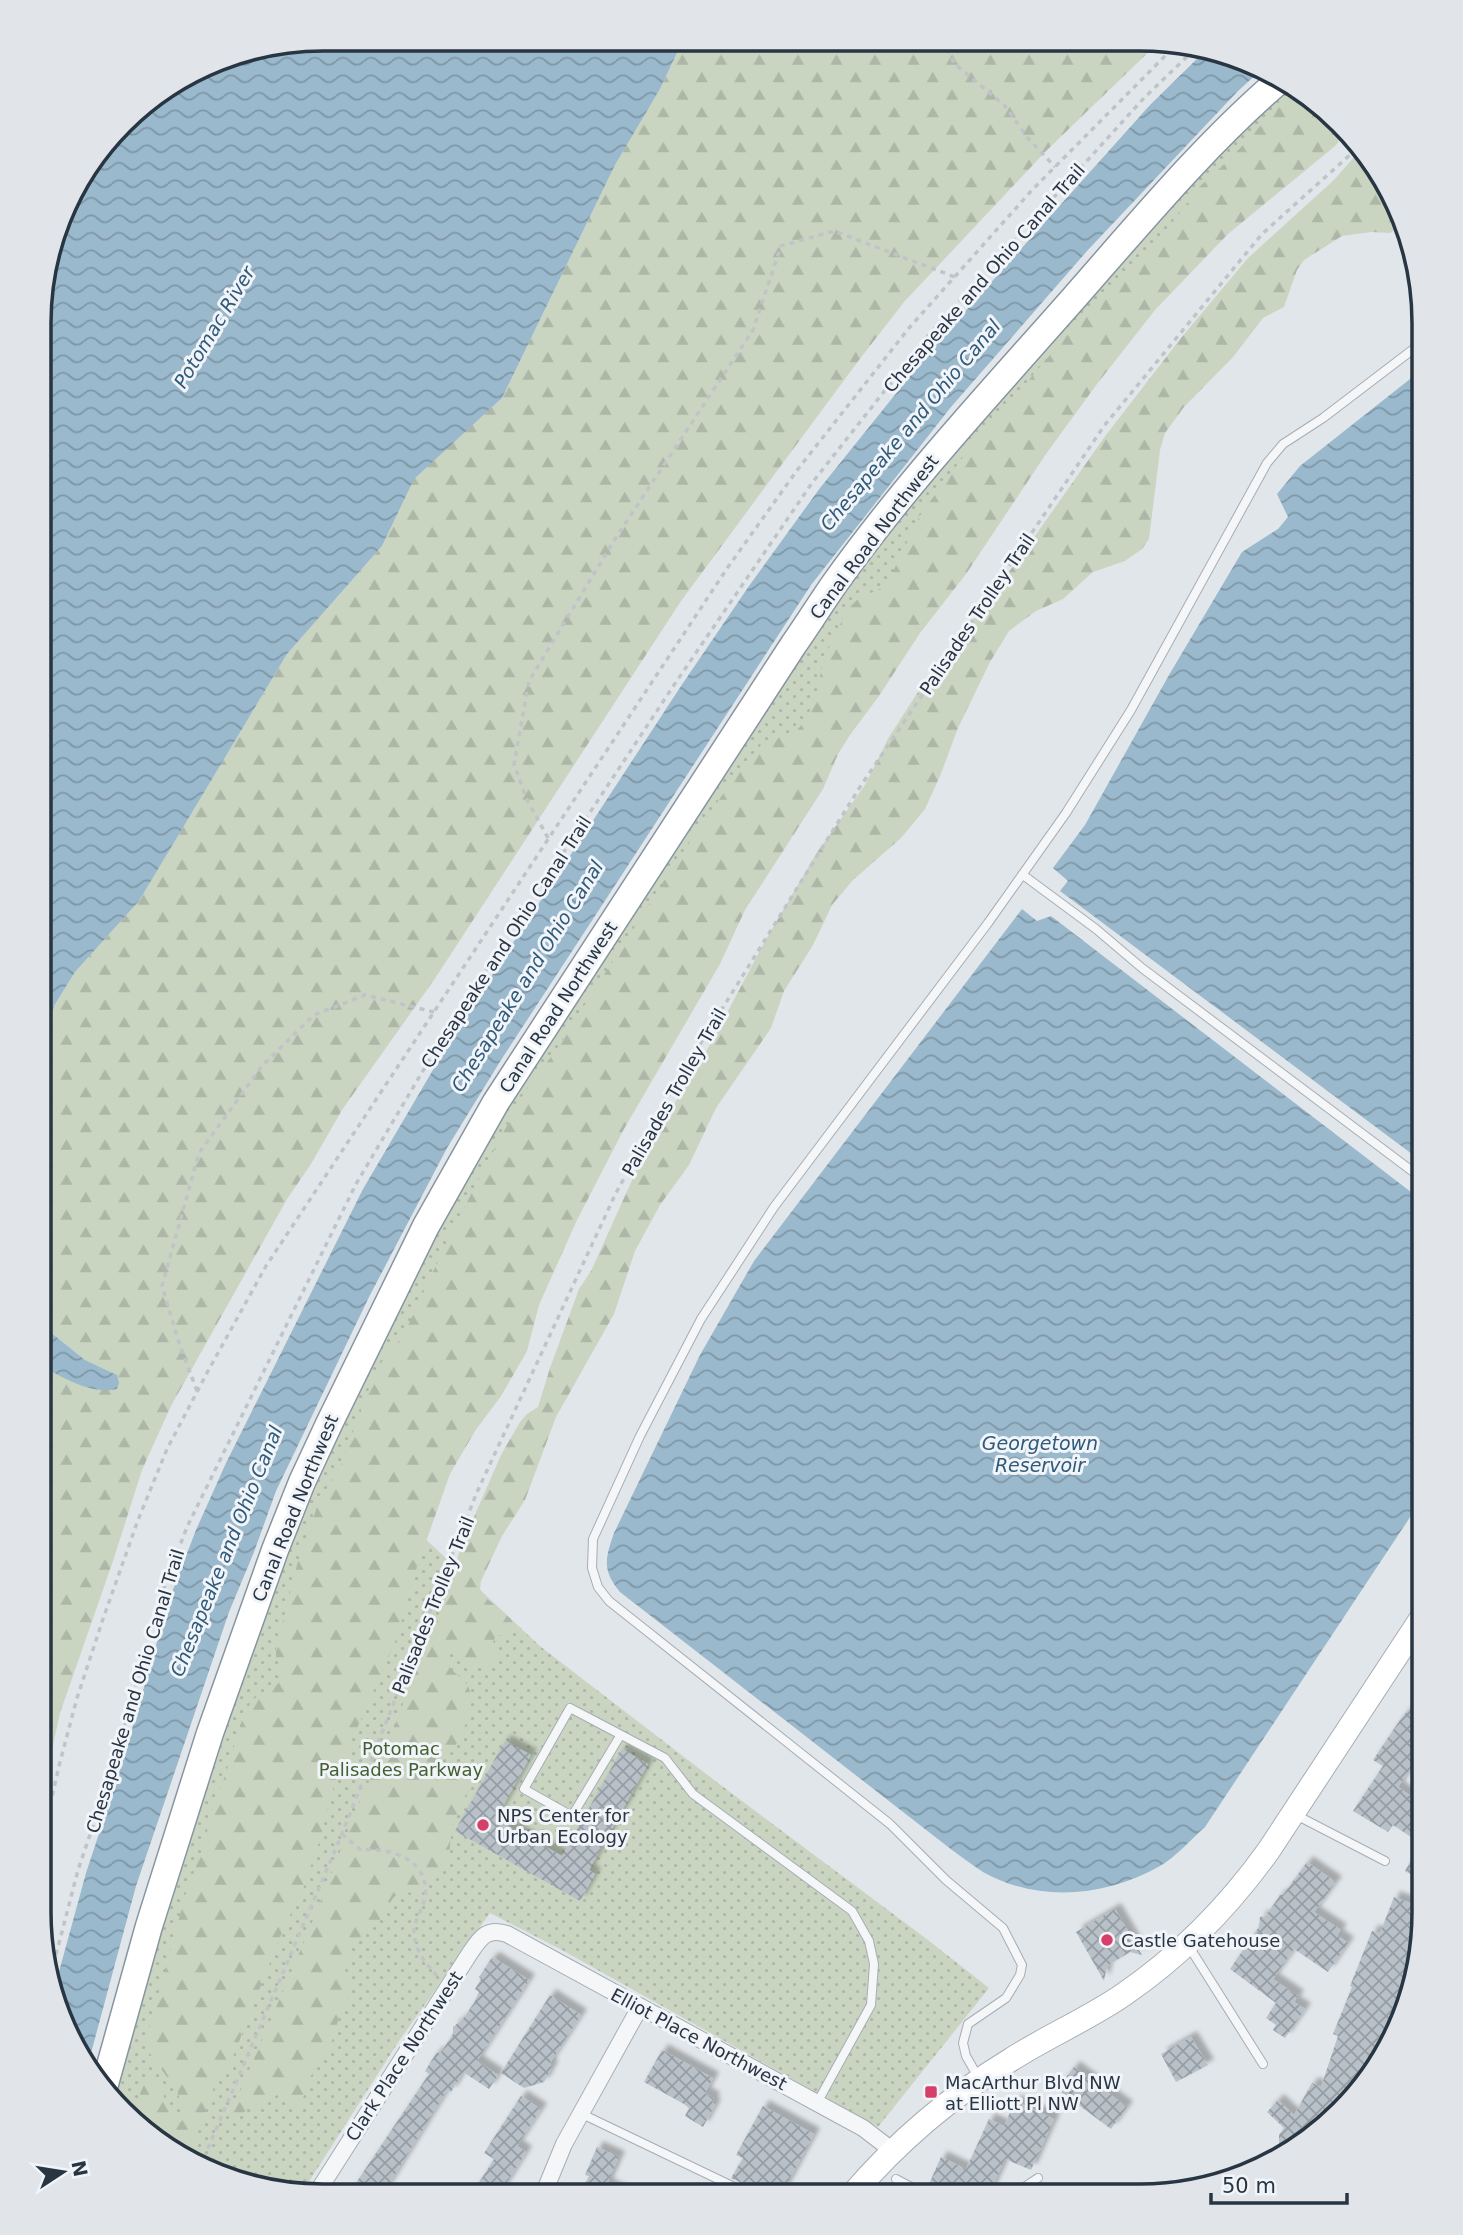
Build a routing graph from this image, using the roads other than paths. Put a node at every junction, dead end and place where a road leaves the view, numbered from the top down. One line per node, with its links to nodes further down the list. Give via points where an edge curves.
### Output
1 (1274, 86): 13 (highway, Canal Road Northwest, via 1149,213 927,465 849,564 496,1102 421,1237 291,1509 195,1776)
2 (1412, 350): 3 (lane, via 1283,444 1267,463 1131,710)
3 (1023, 875): 4 (lane); 14 (lane, via 774,1207 701,1319 593,1539 592,1568 609,1601 890,1824 1003,1928 1022,1965 1006,1998 968,2024 963,2043)
4 (1412, 1171)
5 (1412, 1632): 7 (main road)
6 (620, 1736): 6 (lane, via 570,1708 524,1789 572,1816); 15 (lane, via 664,1758 693,1794 852,1911 869,1941 874,1964 871,2005)
7 (1294, 1814): 8 (lane); 10 (main road, via 1242,1886)
8 (1385, 1861)
9 (502, 1932): 11 (street, Elliot Place Northwest); 20 (street, Clark Place Northwest, via 487,1932 479,1939)
10 (1187, 1944): 12 (lane); 14 (main road, via 1121,1996)
11 (640, 2007): 15 (street, Elliot Place Northwest); 16 (street)
12 (1263, 2064)
13 (107, 2077)
14 (979, 2080): 17 (main road, via 932,2114)
15 (817, 2103): 17 (street, Elliot Place Northwest)
16 (582, 2114): 21 (street); 22 (lane)
17 (893, 2151): 23 (main road)
18 (1038, 2178): 25 (lane)
19 (896, 2179): 24 (lane)
20 (322, 2184)
21 (547, 2184)
22 (728, 2184)
23 (861, 2184)
24 (905, 2184)
25 (1029, 2184)

